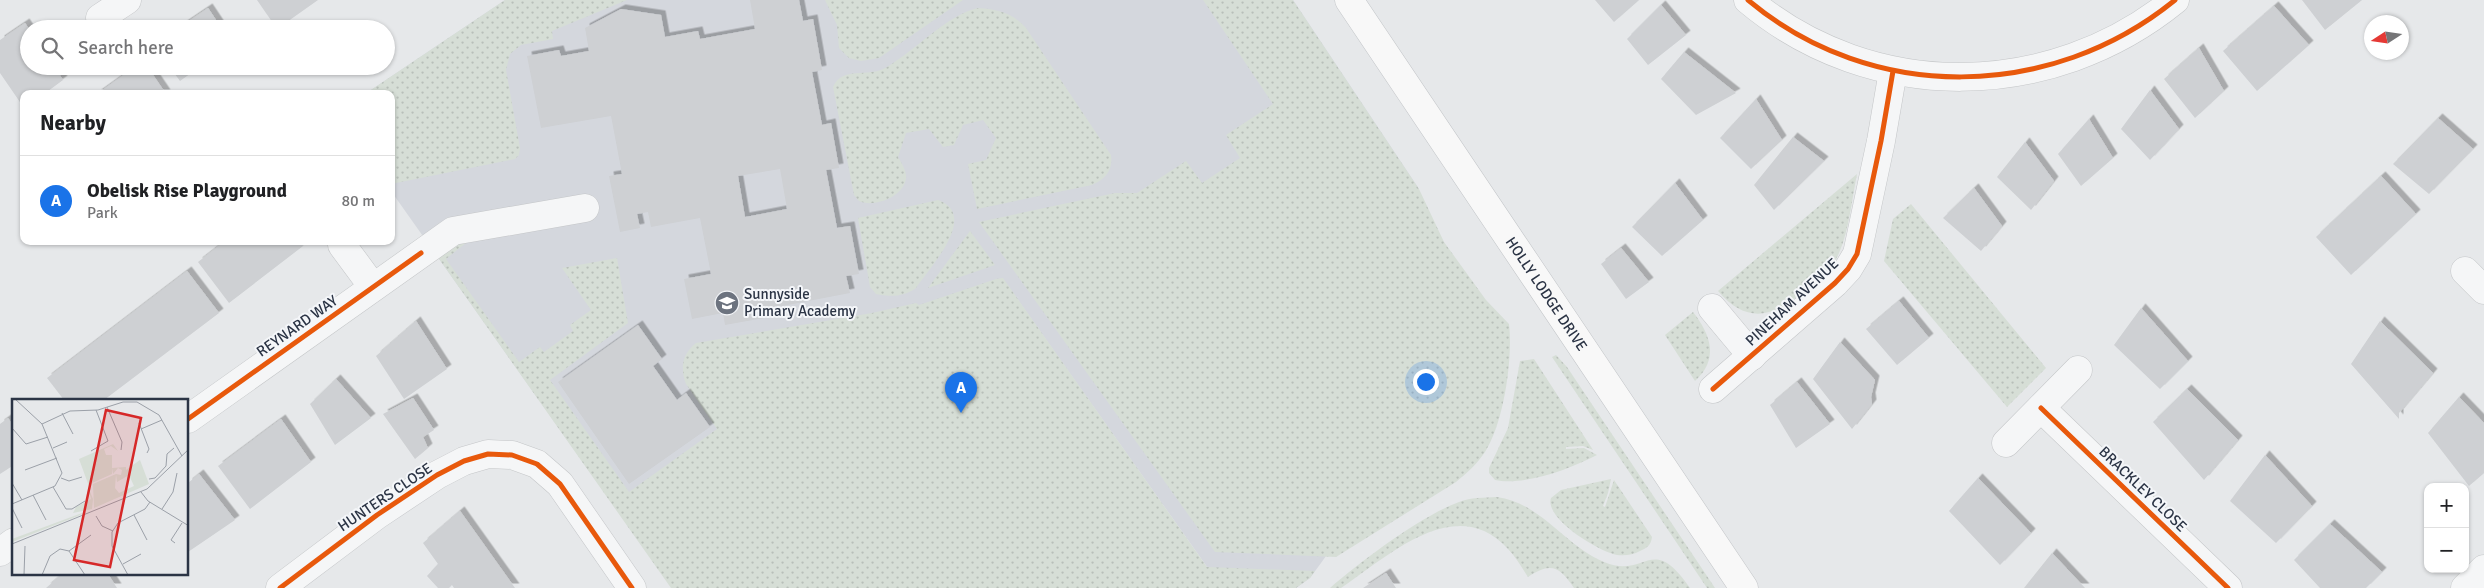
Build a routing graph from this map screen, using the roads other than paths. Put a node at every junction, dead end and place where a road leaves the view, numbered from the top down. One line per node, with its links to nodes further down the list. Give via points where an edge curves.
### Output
1 (127, 0): 5 (street)
2 (1349, 0): 24 (main road, HOLLY LODGE DRIVE)
3 (1748, 0): 6 (street, via 1820,46)
4 (2175, 0): 6 (street, via 2111,42 2042,67 1988,76 1958,77)
5 (100, 18)
6 (1893, 71): 13 (street, PINEHAM AVENUE, via 1857,254 1835,283)
7 (584, 208): 10 (street, REYNARD WAY, via 452,231)
8 (343, 245): 10 (street)
9 (2465, 271): 11 (street)
10 (373, 287): 17 (street, REYNARD WAY)
11 (2484, 290)
12 (1712, 308): 13 (street, PINEHAM AVENUE)
13 (1752, 356): 15 (street, PINEHAM AVENUE)
14 (2078, 370): 16 (street)
15 (1713, 389)
16 (2041, 408): 18 (street); 25 (street, BRACKLEY CLOSE)
17 (189, 418)
18 (2006, 443)
19 (12, 543): 20 (street)
20 (0, 552)
21 (2484, 569): 26 (street)
22 (280, 588): 23 (street, HUNTERS CLOSE, via 437,474 488,454 512,455 537,464 560,484)
23 (632, 588)
24 (1744, 588)
25 (2228, 588)
26 (2465, 588)

